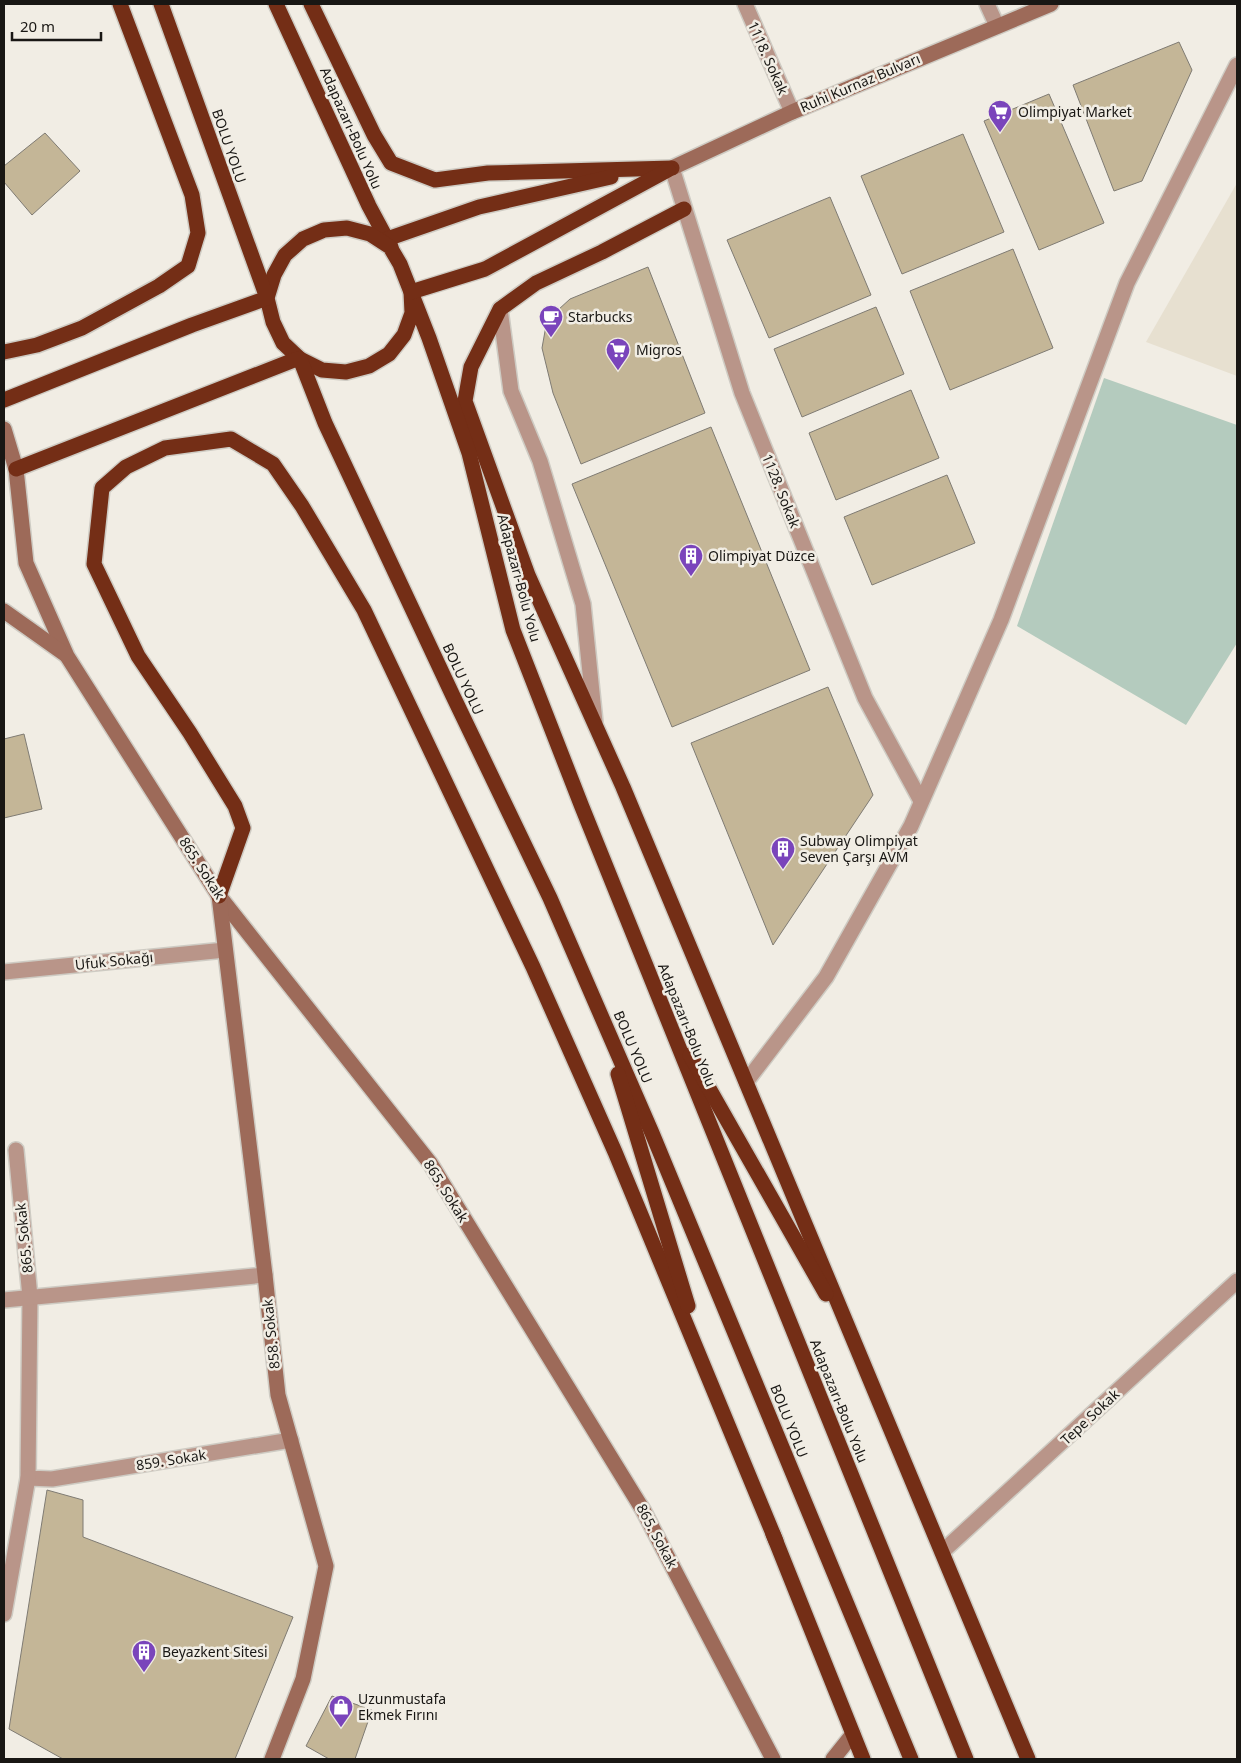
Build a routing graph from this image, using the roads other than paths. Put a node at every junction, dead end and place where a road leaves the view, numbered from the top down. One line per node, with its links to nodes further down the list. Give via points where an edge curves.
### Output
1 (120, 4): 18 (highway, via 192,195 198,233 188,266 159,286 82,328 37,345)
2 (161, 4): 16 (highway, BOLU YOLU)
3 (276, 4): 13 (highway, Adapazarı-Bolu Yolu)
4 (311, 4): 11 (highway, via 374,135 391,163 435,180 488,173)
5 (745, 4): 10 (street, 1118. Sokak)
6 (987, 4): 8 (street)
7 (1051, 4): 8 (main road, Ruhi Kurnaz Bulvarı)
8 (997, 26): 10 (main road, Ruhi Kurnaz Bulvarı)
9 (1237, 65): 26 (street, via 1127,283 1000,620)
10 (792, 112): 11 (main road, Ruhi Kurnaz Bulvarı)
11 (672, 168): 12 (street, 1128. Sokak); 13 (highway, via 600,179 479,207); 15 (highway, via 485,269)
12 (684, 209): 17 (highway, via 536,283); 26 (street, 1128. Sokak, via 742,393 865,698)
13 (387, 239): 14 (highway, Adapazarı-Bolu Yolu)
14 (400, 264): 15 (highway); 16 (highway, via 390,247 370,234 347,228 324,230 303,240 285,255)
15 (411, 292): 19 (highway, via 412,313 404,335 389,354 369,366 346,372 322,370); 30 (highway, Adapazarı-Bolu Yolu, via 469,453 513,630)
16 (267, 298): 19 (highway, via 273,322 283,342); 20 (highway)
17 (500, 309): 25 (street, via 511,391 540,461 583,604); 25 (highway, via 471,367 465,401 528,575)
18 (4, 352)
19 (300, 359): 22 (highway); 31 (highway, BOLU YOLU, via 316,403 550,898)
20 (4, 400)
21 (4, 429): 22 (main road)
22 (10, 472): 24 (main road, via 26,563)
23 (4, 611): 24 (main road)
24 (67, 656): 27 (main road, 865. Sokak)
25 (596, 726): 32 (highway)
26 (921, 802): 32 (street, via 911,826 826,977)
27 (219, 896): 28 (main road, 858. Sokak); 41 (highway, via 244,828 235,806 138,656 94,564 102,488 126,467 165,448 231,439 272,464 302,506 364,610 533,967 615,1152); 46 (main road, 865. Sokak, via 430,1163 643,1510)
28 (224, 950): 29 (street, Ufuk Sokağı); 34 (main road, 858. Sokak)
29 (4, 972)
30 (661, 1003): 38 (highway); 50 (highway, Adapazarı-Bolu Yolu)
31 (597, 1006): 41 (highway, via 723,1413); 49 (highway, BOLU YOLU)
32 (746, 1082): 38 (highway)
33 (16, 1150): 36 (street, 865. Sokak)
34 (265, 1274): 36 (street); 39 (main road, 858. Sokak, via 278,1395)
35 (1237, 1281): 42 (street, Tepe Sokak)
36 (30, 1297): 37 (street); 40 (street, 865. Sokak)
37 (4, 1300)
38 (858, 1352): 42 (highway)
39 (291, 1440): 40 (street, 859. Sokak, via 52,1479); 45 (main road, 858. Sokak, via 326,1566 303,1679)
40 (28, 1478): 43 (street, 865. Sokak)
41 (776, 1541): 44 (highway)
42 (942, 1552): 51 (highway)
43 (4, 1614)
44 (853, 1734): 47 (main road); 48 (highway)
45 (272, 1759)
46 (773, 1759)
47 (833, 1759)
48 (863, 1759)
49 (911, 1759)
50 (966, 1759)
51 (1028, 1759)

